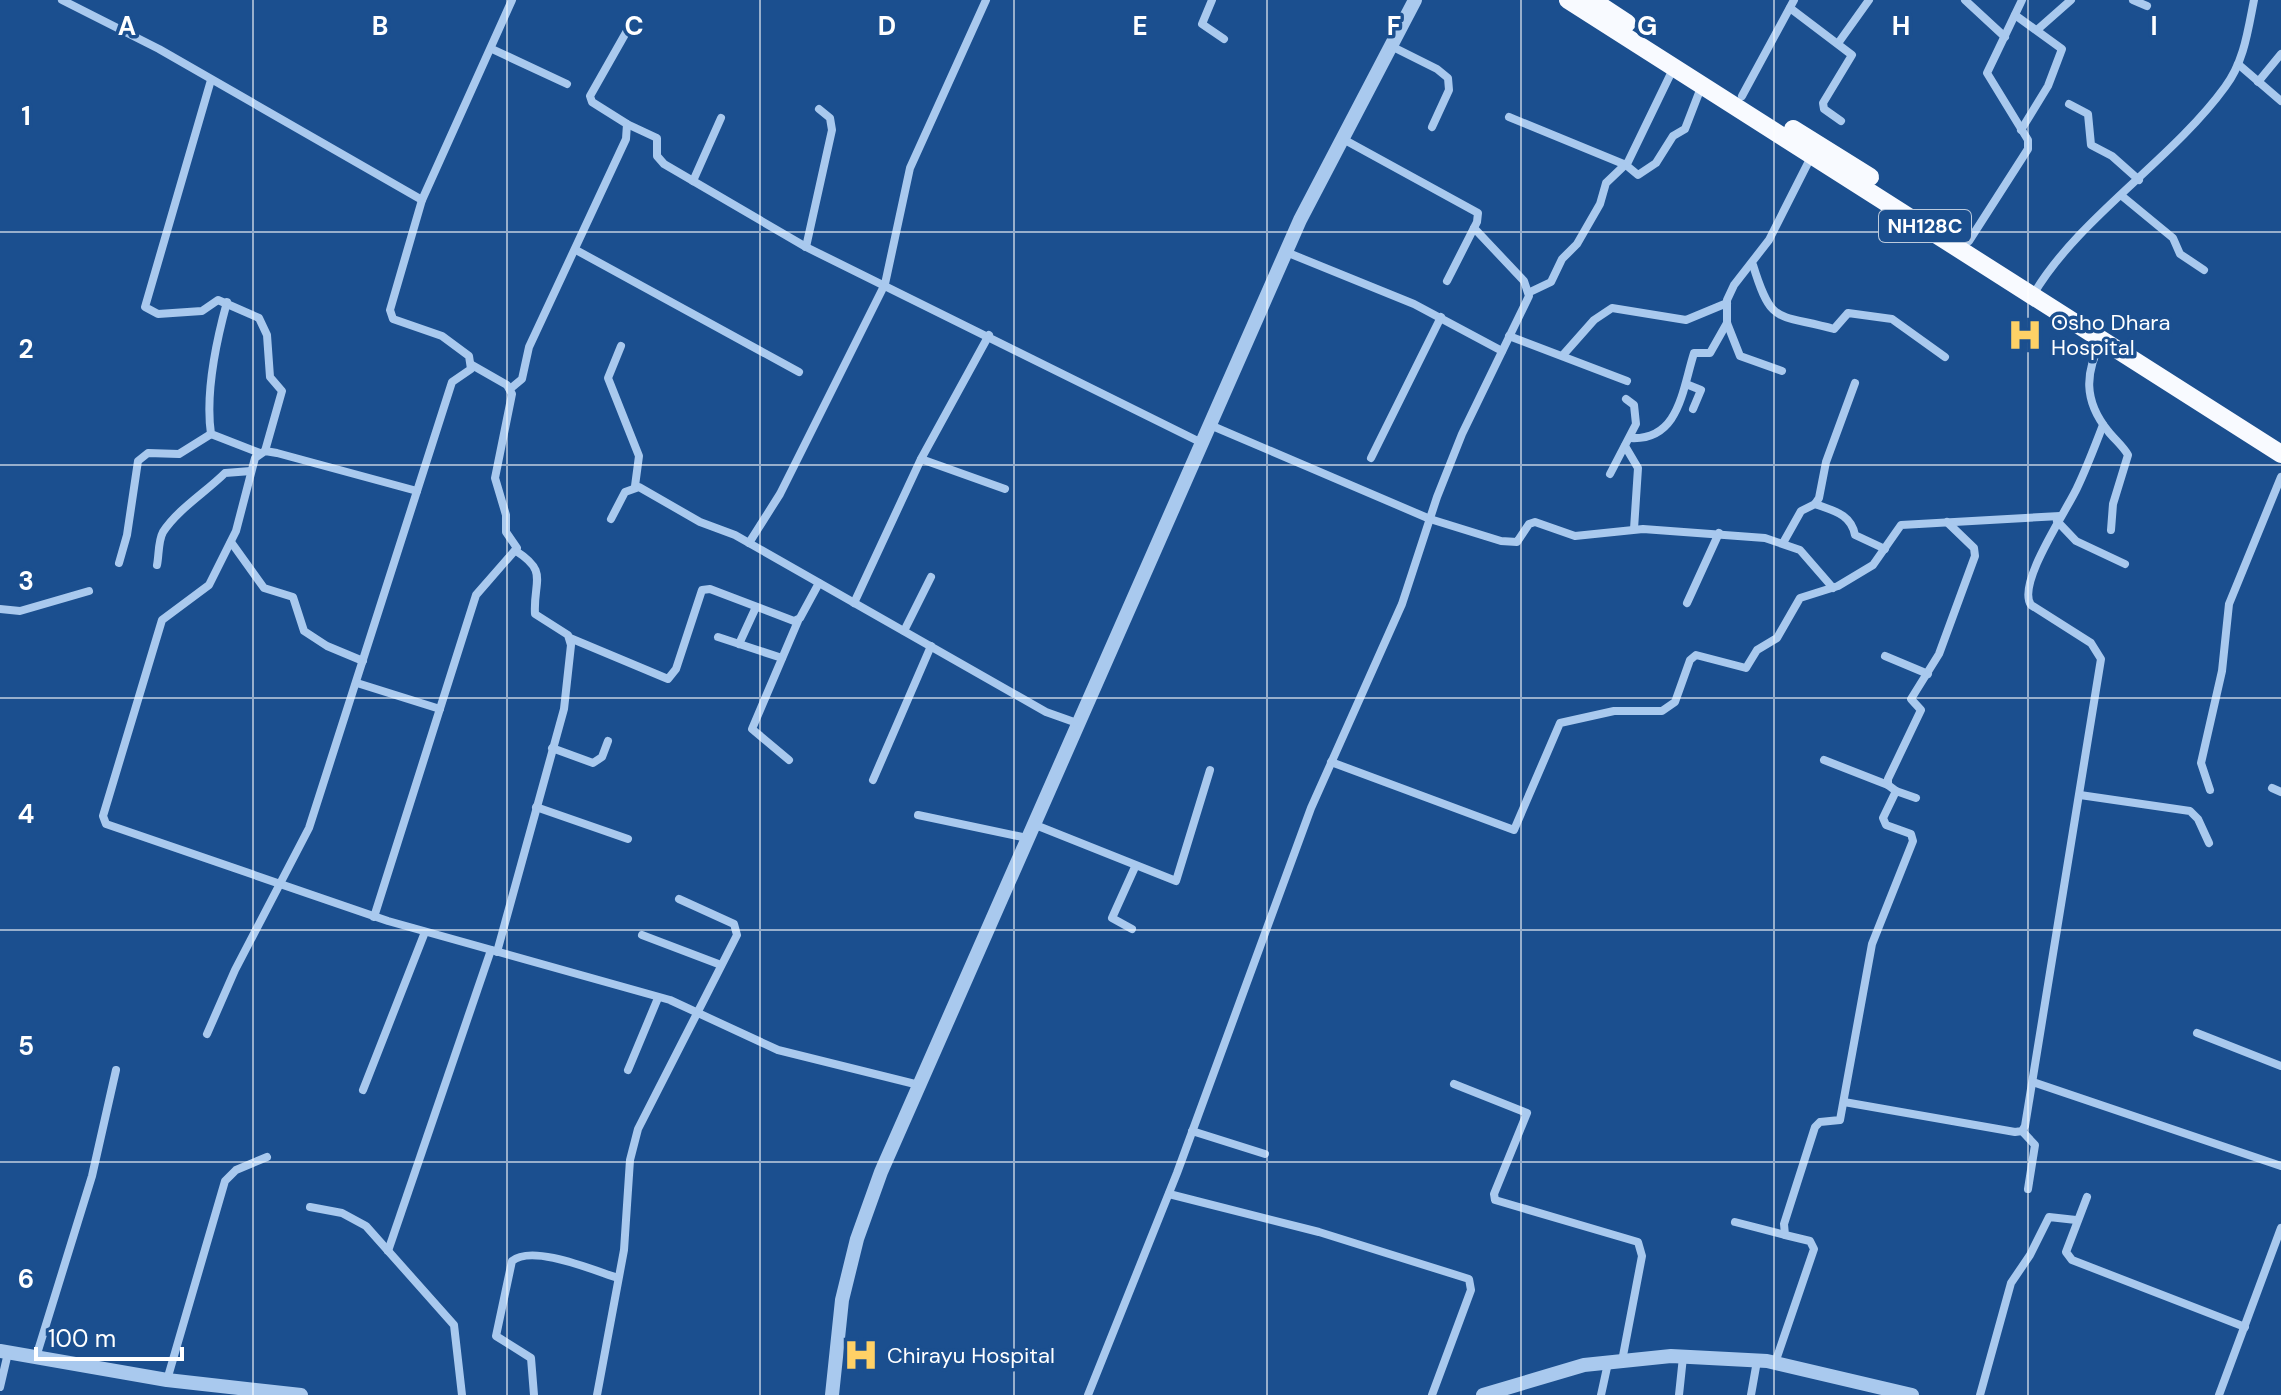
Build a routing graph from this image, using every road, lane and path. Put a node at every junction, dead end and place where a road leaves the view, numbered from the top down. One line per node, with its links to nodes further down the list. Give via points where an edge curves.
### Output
1 (62, 0): 28 (street)
2 (512, 0): 23 (street)
3 (986, 0): 57 (street, via 910,168)
4 (1212, 0): 20 (street, via 1202,24)
5 (1415, 0): 22 (street)
6 (1568, 0): 27 (highway, NH128C)
7 (1592, 0): 32 (highway, NH128C)
8 (1869, 0): 21 (street)
9 (1965, 0): 19 (street)
10 (2022, 0): 16 (street)
11 (2071, 0): 18 (street)
12 (2133, 0): 15 (street)
13 (2254, 0): 25 (street)
14 (1792, 4): 21 (street); 32 (street)
15 (2147, 6)
16 (2015, 15): 18 (street); 19 (street)
17 (628, 29): 39 (street, via 590,96)
18 (2037, 30): 41 (street, via 2056,42 2062,54)
19 (2005, 37): 41 (street, via 1987,73)
20 (1224, 39)
21 (1839, 42): 38 (street, via 1852,57 1823,103)
22 (1391, 46): 40 (street, via 1448,78 1449,90); 42 (street)
23 (492, 49): 30 (street); 48 (street)
24 (2281, 54): 26 (street)
25 (2238, 64): 29 (street); 45 (street, via 2225,87)
26 (2278, 64): 29 (street)
27 (1674, 67): 31 (highway, NH128C); 44 (street)
28 (211, 80): 48 (street); 60 (street, via 145,307 158,314 202,311 215,301)
29 (2258, 82): 33 (street)
30 (567, 84)
31 (1702, 85): 43 (highway, NH128C); 44 (street, via 1685,129 1673,136 1656,163 1638,175)
32 (1742, 96): 50 (highway, NH128C)
33 (2281, 101)
34 (2069, 104): 45 (street, via 2088,114 2091,145)
35 (819, 109): 51 (street, via 830,118 832,130)
36 (1509, 117): 44 (street)
37 (721, 118): 46 (street)
38 (1841, 121)
39 (627, 124): 46 (street, via 657,138 658,159); 52 (street, via 626,139)
40 (1432, 127)
41 (2021, 130): 50 (street, via 2029,145 2024,159)
42 (1343, 139): 49 (street, via 1475,210); 53 (street)
43 (1812, 155): 54 (street); 58 (highway, NH128C)
44 (1626, 165): 59 (street, via 1606,183 1600,204 1551,282)
45 (2139, 180): 47 (street)
46 (693, 181): 51 (street)
47 (2122, 196): 55 (street, via 2173,238 2180,254); 58 (street, via 2081,234)
48 (422, 200): 71 (street, via 390,315 442,336 469,356)
49 (1474, 228): 56 (street); 59 (street)
50 (1969, 241): 58 (highway, NH128C)
51 (806, 247): 57 (street)
52 (576, 250): 73 (street); 77 (street, via 529,347 522,379)
53 (1286, 252): 62 (street); 80 (street)
54 (1753, 265): 61 (street, via 1734,285); 70 (street, via 1766,305 1777,314 1834,329 1848,313 1883,316)
55 (2204, 270)
56 (1447, 281)
57 (885, 284): 64 (street); 105 (street, via 788,480)
58 (2036, 290): 66 (highway, NH128C); 83 (highway, NH128C)
59 (1530, 292): 65 (street)
60 (227, 302): 82 (street, via 211,395); 86 (street, via 263,322 270,377 282,391)
61 (1727, 303): 63 (street); 69 (street, via 1686,320 1612,308)
62 (1441, 317): 68 (street); 88 (street)
63 (1727, 323): 72 (street, via 1740,356); 76 (street, via 1710,353 1694,353)
64 (989, 335): 85 (street); 89 (street)
65 (1509, 336): 68 (street); 69 (street)
66 (2102, 339): 81 (street, via 2089,363 2087,381); 87 (highway, NH128C)
67 (621, 346): 93 (street, via 608,378 639,456)
68 (1502, 351): 98 (street, via 1456,448)
69 (1563, 355): 74 (street)
70 (1945, 357)
71 (472, 365): 77 (street); 95 (street, via 469,373 452,382)
72 (1782, 371)
73 (799, 372)
74 (1627, 381)
75 (1855, 383): 96 (street)
76 (1686, 384): 79 (street, via 1701,390); 84 (street, via 1663,432)
77 (510, 389): 108 (street, via 495,478 506,532)
78 (1626, 399): 84 (street, via 1636,410)
79 (1693, 409)
80 (1210, 425): 85 (street); 98 (street)
81 (2103, 425): 99 (street); 102 (street, via 2128,455)
82 (211, 434): 86 (street); 109 (street, via 179,454 148,453 138,461)
83 (2281, 441)
84 (1627, 442): 91 (street); 101 (street, via 1638,468)
85 (1202, 443): 132 (street)
86 (262, 452): 90 (street); 95 (street)
87 (2281, 454)
88 (1371, 458)
89 (921, 459): 94 (street); 116 (street)
90 (251, 471): 104 (street); 111 (street, via 225,473 195,499 163,532)
91 (1610, 474)
92 (2281, 477): 141 (street, via 2229,604 2222,671 2201,763)
93 (635, 486): 97 (street, via 625,492); 105 (street)
94 (1005, 489)
95 (417, 491): 128 (street)
96 (1815, 504): 106 (street, via 1801,511); 107 (street, via 1843,515 1852,522 1855,535)
97 (611, 519)
98 (1430, 519): 101 (street, via 1509,543 1517,542 1532,522 1575,536); 137 (street, via 1402,604)
99 (2059, 519): 100 (street); 110 (street, via 2076,541); 142 (street, via 2027,598 2091,643 2101,659)
100 (1947, 522): 107 (street, via 1901,525); 129 (street, via 1974,548 1975,556)
101 (1634, 529): 103 (street)
102 (2111, 530)
103 (1719, 533): 106 (street); 117 (street)
104 (231, 542): 128 (street, via 264,588 293,597 304,631); 150 (street, via 204,591 162,620 103,821)
105 (749, 543): 113 (street)
106 (1783, 543): 114 (street, via 1809,557)
107 (1885, 549): 114 (street, via 1879,561)
108 (516, 551): 123 (street, via 538,571 535,614); 131 (street, via 479,589)
109 (119, 563)
110 (2125, 564)
111 (157, 565)
112 (931, 577): 121 (street)
113 (819, 583): 116 (street); 120 (street)
114 (1833, 588): 137 (street, via 1800,598 1777,638 1757,650 1743,670 1692,657 1675,702 1662,711 1606,712 1560,723 1514,830)
115 (89, 591): 119 (street, via 20,611)
116 (854, 603): 121 (street)
117 (1687, 603)
118 (756, 607): 120 (street); 123 (street, via 702,590 668,679); 124 (street)
119 (0, 609)
120 (798, 621): 127 (street)
121 (904, 631): 125 (street)
122 (718, 637): 124 (street)
123 (570, 638): 134 (street, via 564,709)
124 (739, 644): 127 (street)
125 (931, 646): 132 (street, via 1046,712); 139 (street)
126 (1885, 656): 129 (street)
127 (782, 658): 135 (street, via 752,729)
128 (363, 661): 130 (street)
129 (1928, 674): 140 (street, via 1911,699 1921,710)
130 (357, 683): 131 (street); 150 (street, via 309,828)
131 (440, 709): 152 (street)
132 (1077, 723): 146 (street)
133 (608, 741): 134 (street, via 602,757 593,763)
134 (552, 748): 144 (street)
135 (789, 760)
136 (1824, 760): 140 (street)
137 (1331, 762): 170 (street)
138 (1210, 770): 149 (street, via 1176,881)
139 (873, 780)
140 (1892, 788): 143 (street); 169 (street, via 1883,824 1911,834 1913,841 1872,944)
141 (2210, 790)
142 (2080, 795): 148 (street, via 2190,811); 165 (street)
143 (1916, 798)
144 (536, 807): 147 (street); 156 (street)
145 (918, 815): 146 (street, via 937,822)
146 (1030, 831): 149 (street); 167 (street)
147 (628, 839)
148 (2209, 843)
149 (1135, 867): 153 (street, via 1112,918)
150 (280, 886): 152 (street); 161 (street)
151 (679, 899): 157 (street, via 736,927)
152 (374, 917): 154 (street)
153 (1132, 929)
154 (425, 932): 156 (street); 168 (street)
155 (642, 935): 157 (street)
156 (494, 951): 158 (street); 183 (street)
157 (721, 965): 159 (street)
158 (658, 998): 159 (street); 164 (street)
159 (700, 1011): 167 (street, via 778,1050); 184 (street, via 643,1116 634,1143)
160 (2197, 1033): 162 (street)
161 (207, 1034)
162 (2281, 1066)
163 (116, 1070): 187 (street, via 92,1176)
164 (628, 1070)
165 (2033, 1082): 171 (street); 174 (street)
166 (1454, 1084): 190 (street, via 1527,1113 1495,1200 1638,1242 1642,1256)
167 (919, 1085): 200 (street, via 857,1239 842,1300)
168 (363, 1090)
169 (1844, 1102): 171 (street); 182 (street, via 1840,1120 1815,1127)
170 (1192, 1131): 172 (street); 176 (street)
171 (2022, 1131): 175 (street, via 2035,1145)
172 (1265, 1154)
173 (267, 1157): 192 (street, via 236,1170 225,1181)
174 (2281, 1166)
175 (2028, 1189)
176 (1169, 1194): 201 (street); 202 (street, via 1319,1232 1469,1279 1471,1290)
177 (2087, 1197): 179 (street)
178 (310, 1207): 183 (street, via 357,1220)
179 (2076, 1220): 185 (street, via 2066,1247 2072,1260); 208 (street, via 2049,1217 2011,1283)
180 (1735, 1222): 182 (street)
181 (2281, 1228): 185 (street)
182 (1785, 1235): 191 (street, via 1810,1241 1814,1249)
183 (388, 1251): 197 (street, via 457,1331)
184 (618, 1278): 198 (street, via 538,1254 512,1261 496,1336 531,1358); 199 (street)
185 (2245, 1327): 209 (street)
186 (4, 1352): 187 (street); 193 (street)
187 (36, 1357): 192 (street)
188 (1683, 1357): 189 (street); 190 (street); 205 (street)
189 (1757, 1361): 191 (street); 206 (street)
190 (1615, 1362): 203 (street, via 1584,1365); 204 (street)
191 (1775, 1363): 194 (street)
192 (167, 1380): 195 (street)
193 (0, 1387)
194 (1854, 1388): 207 (street)
195 (264, 1393): 196 (street)
196 (301, 1395)
197 (462, 1395)
198 (534, 1395)
199 (597, 1395)
200 (832, 1395)
201 (1088, 1395)
202 (1432, 1395)
203 (1483, 1395)
204 (1601, 1395)
205 (1679, 1395)
206 (1751, 1395)
207 (1912, 1395)
208 (1980, 1395)
209 (2219, 1395)

